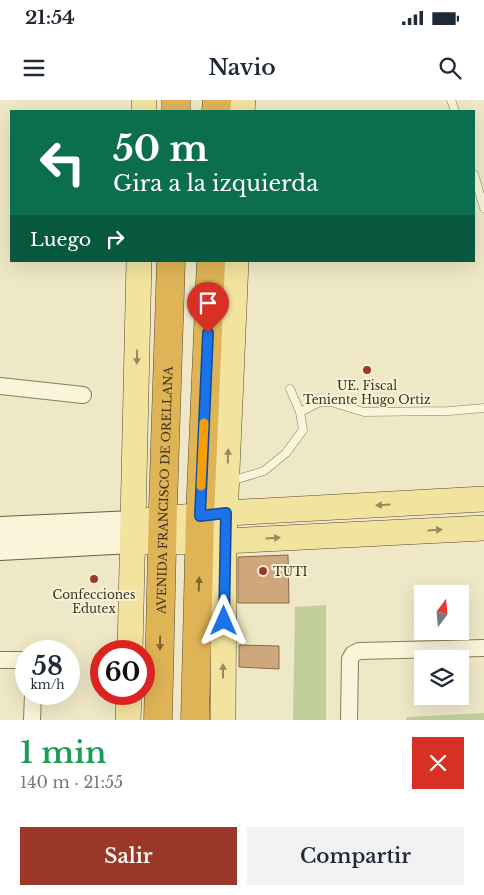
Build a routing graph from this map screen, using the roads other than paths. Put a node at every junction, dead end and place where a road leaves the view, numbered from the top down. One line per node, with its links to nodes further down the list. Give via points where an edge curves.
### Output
1 (475, 177): 2 (lane)
2 (484, 208)
3 (139, 262): 18 (main road, one-way to 18)
4 (171, 262): 17 (highway, AVENIDA FRANCISCO DE ORELLANA)
5 (211, 262): 15 (highway)
6 (236, 262): 12 (main road, one-way to 6)
7 (0, 386): 9 (street)
8 (290, 388): 11 (lane)
9 (83, 395)
10 (484, 408): 11 (lane, via 364,412 320,402)
11 (300, 412): 12 (lane, via 302,430 286,453 264,471)
12 (227, 482): 15 (main road)
13 (484, 499): 15 (main road, one-way to 15)
14 (0, 528): 18 (main road)
15 (213, 528): 16 (main road, one-way to 16); 17 (main road); 29 (highway, one-way to 15); 30 (main road, one-way to 15)
16 (484, 528)
17 (162, 531): 18 (main road); 28 (highway, AVENIDA FRANCISCO DE ORELLANA, one-way to 28)
18 (133, 532): 19 (main road); 20 (main road)
19 (0, 549)
20 (130, 640)
21 (484, 648): 31 (street, via 353,654 350,659)
22 (0, 660): 23 (street)
23 (15, 660)
24 (33, 705): 26 (street)
25 (129, 705): 27 (main road)
26 (32, 720)
27 (128, 720)
28 (158, 720)
29 (195, 720)
30 (223, 720)
31 (350, 720)

